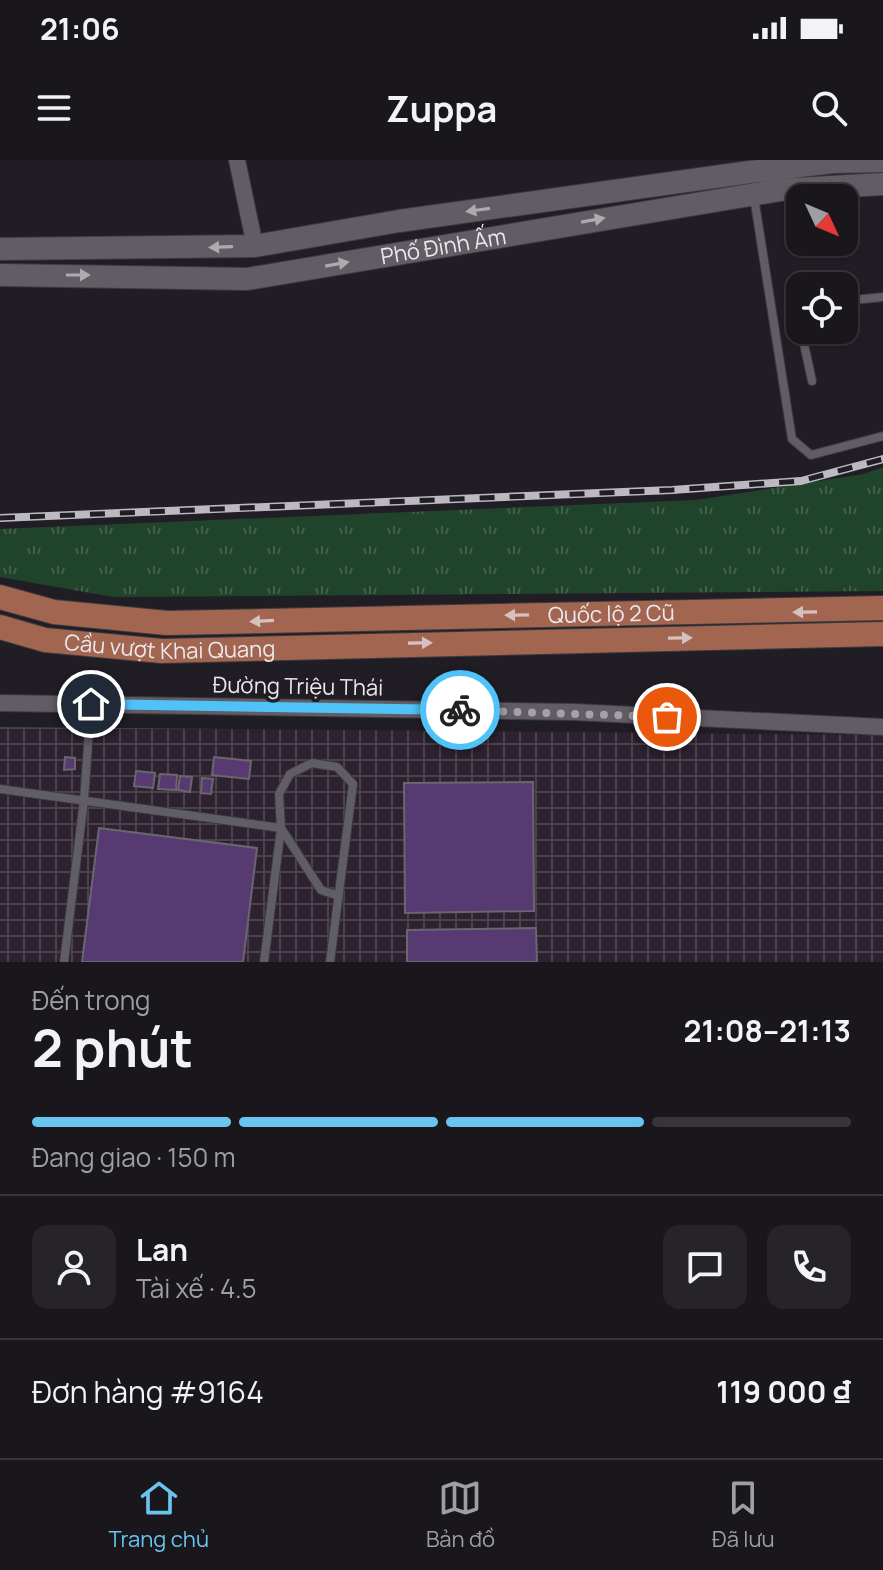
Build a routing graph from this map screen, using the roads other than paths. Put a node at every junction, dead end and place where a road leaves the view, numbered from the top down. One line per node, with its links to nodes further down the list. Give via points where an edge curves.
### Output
1 (237, 160): 6 (street)
2 (883, 161): 3 (street, Phố Đình Ấm, via 833,162)
3 (750, 175): 4 (street, Phố Đình Ấm); 5 (street, Phố Đình Ấm, one-way to 5); 8 (street, Phố Đình Ấm, one-way to 3); 14 (lane, via 792,439 811,455)
4 (883, 184)
5 (285, 241): 6 (street, Phố Đình Ấm); 8 (street)
6 (255, 246): 7 (street, Phố Đình Ấm, one-way to 7)
7 (0, 249)
8 (290, 272): 9 (street, Phố Đình Ấm, one-way to 8, via 247,279)
9 (0, 275)
10 (883, 297): 11 (lane)
11 (858, 300)
12 (804, 344): 13 (lane)
13 (812, 381)
14 (883, 436)
15 (0, 597): 17 (main road, Cầu vượt Khai Quang, one-way to 15, via 135,621 54,612)
16 (883, 608): 17 (main road, Quốc lộ 2 Cũ, one-way to 17)
17 (339, 618)
18 (0, 627): 20 (main road, Cầu vượt Khai Quang, via 45,640 162,651)
19 (883, 634): 20 (main road, Quốc lộ 2 Cũ, one-way to 19)
20 (342, 644)
21 (0, 703): 22 (street, Đường Triệu Thái)
22 (91, 704): 23 (street, Đường Triệu Thái, via 574,712); 25 (lane)
23 (883, 727)
24 (0, 789): 25 (lane)
25 (84, 800): 26 (lane); 28 (lane)
26 (281, 828): 27 (lane, via 321,890); 27 (lane, via 279,794 290,774 312,763 337,767 353,784); 29 (lane)
27 (339, 896): 30 (lane)
28 (64, 962)
29 (264, 962)
30 (330, 962)

